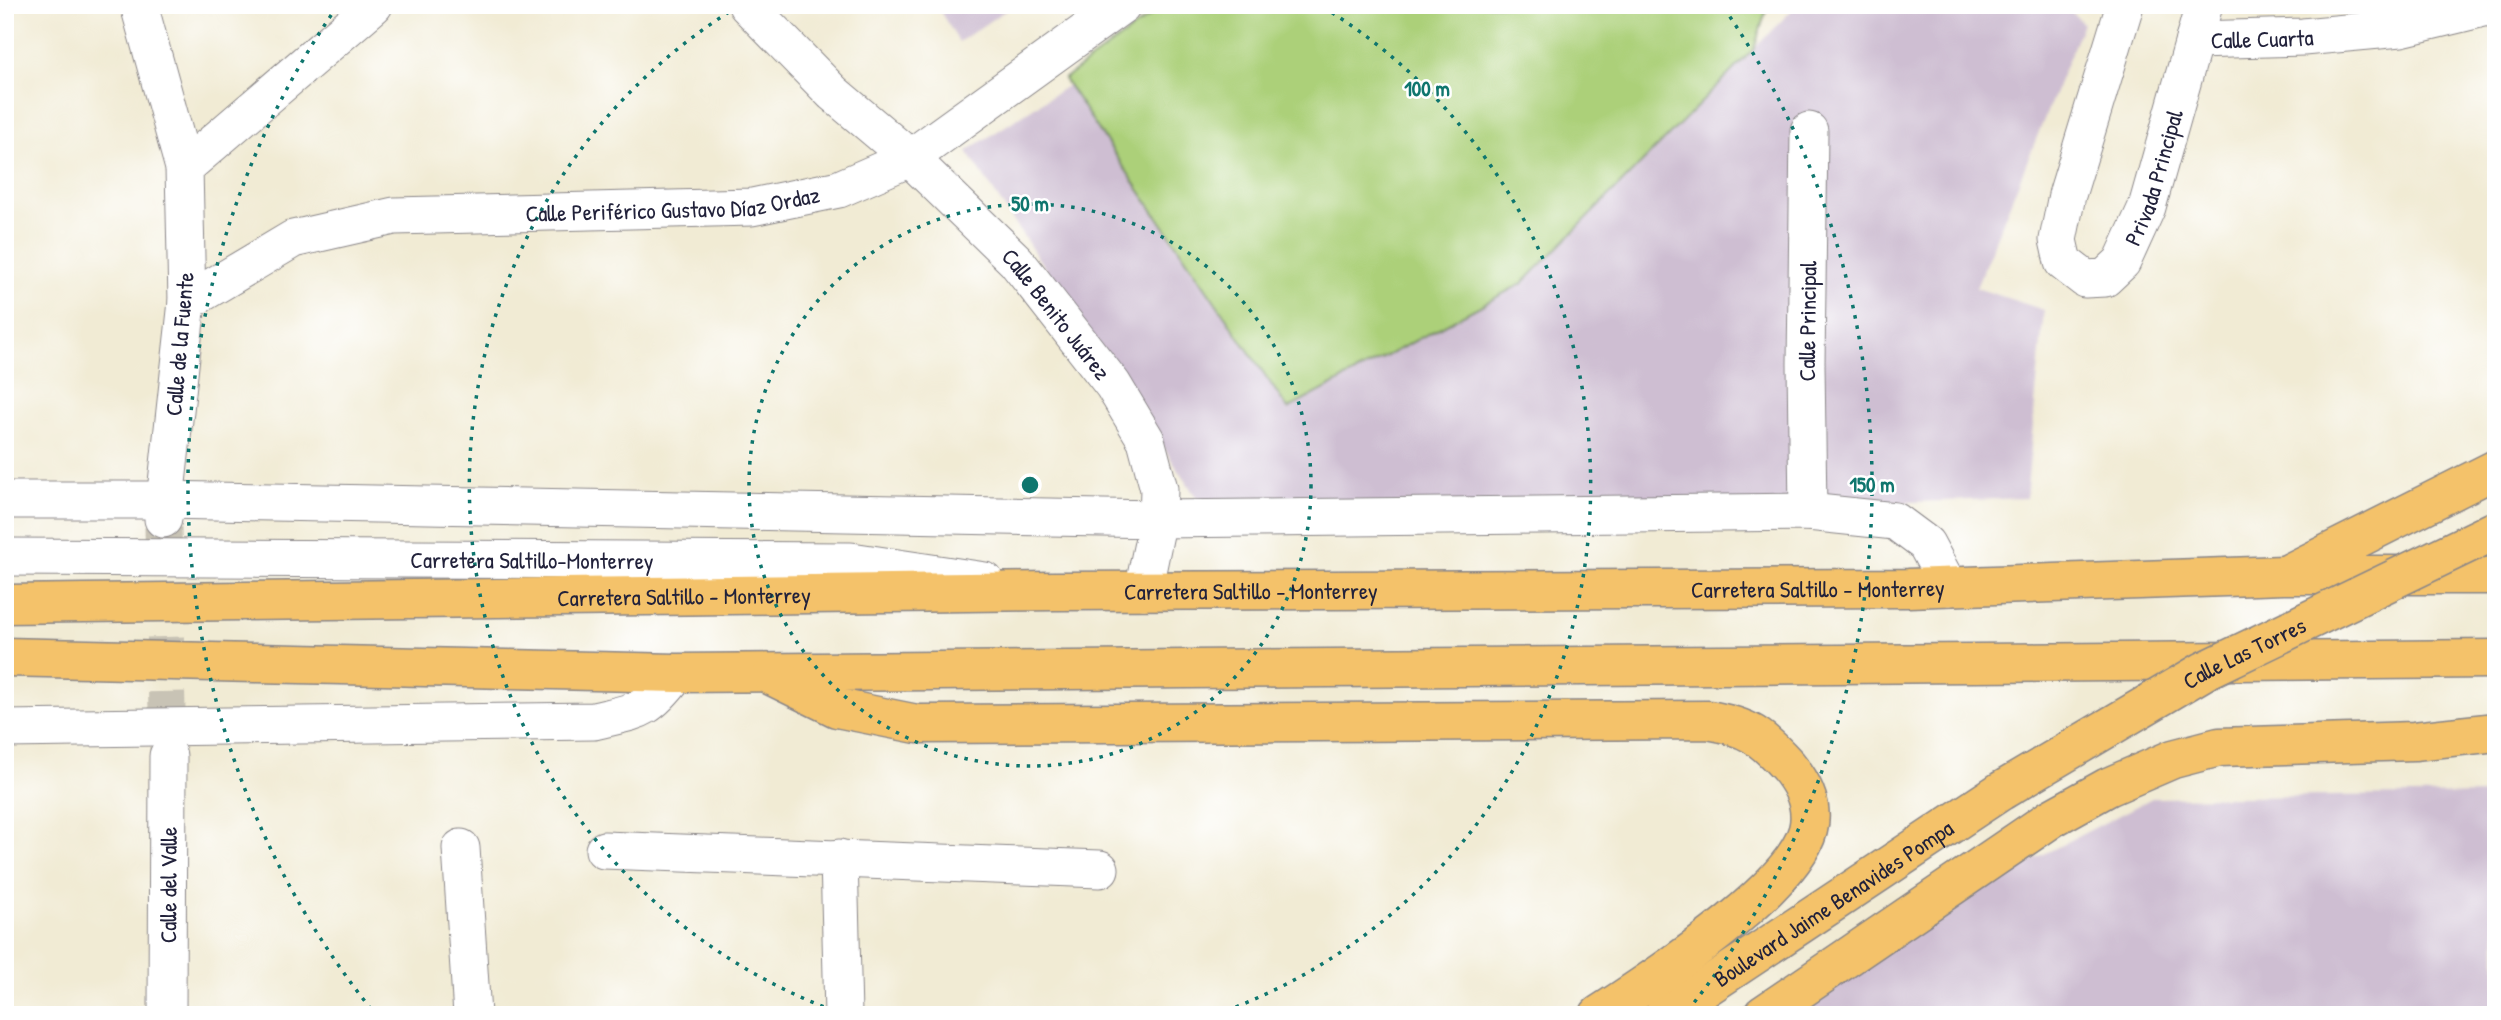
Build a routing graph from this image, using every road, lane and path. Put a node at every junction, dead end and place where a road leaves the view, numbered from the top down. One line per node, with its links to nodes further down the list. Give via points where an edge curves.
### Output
1 (139, 5): 11 (street, Calle de la Fuente)
2 (374, 5): 11 (street)
3 (747, 5): 10 (street, Calle Benito Juárez, via 834,93)
4 (1122, 5): 10 (street, Calle Periférico Gustavo Díaz Ordaz)
5 (2204, 5): 8 (street)
6 (2496, 5): 8 (street, Calle Cuarta, via 2401,28)
7 (2120, 21): 8 (street, Privada Principal, via 2067,195 2058,240 2063,262 2085,279 2105,278 2122,262 2147,207)
8 (2194, 40)
9 (1809, 131): 18 (street, Calle Principal)
10 (910, 158): 12 (street, Calle Periférico Gustavo Díaz Ordaz, via 839,189 752,207 394,216 293,239); 19 (street, Calle Benito Juárez, via 1016,261 1113,385 1146,440 1159,489)
11 (184, 168): 12 (street, Calle de la Fuente)
12 (187, 302): 17 (street, Calle de la Fuente)
13 (2496, 469): 15 (main road)
14 (2496, 490): 15 (main road)
15 (2451, 492): 22 (main road)
16 (5, 500): 17 (street)
17 (163, 509): 19 (street)
18 (1808, 512): 19 (street); 24 (street, via 1895,521 1926,544)
19 (1158, 519): 26 (street, Calle Benito Juárez)
20 (2496, 530): 35 (main road, Calle Las Torres, bridge, via 2204,671)
21 (5, 557): 25 (street, Carretera Saltillo-Monterrey, via 851,561)
22 (2284, 575): 23 (main road, Carretera Saltillo - Monterrey); 24 (main road, Carretera Saltillo - Monterrey)
23 (2496, 575)
24 (1949, 587): 26 (main road, Carretera Saltillo - Monterrey)
25 (1055, 591): 26 (main road, Carretera Saltillo - Monterrey); 27 (main road, Carretera Saltillo - Monterrey)
26 (1143, 591)
27 (5, 604)
28 (5, 657): 31 (main road)
29 (2496, 659): 30 (main road)
30 (764, 672): 31 (main road); 43 (main road, via 837,708 917,724 1708,720 1762,737 1798,779 1808,800 1809,827 1801,848 1784,872 1709,937)
31 (677, 673): 32 (street, via 643,709 594,721)
32 (5, 729)
33 (2496, 732): 45 (main road, via 2414,741 2219,747 2173,759 2052,818)
34 (168, 756): 40 (street, Calle del Valle)
35 (2001, 791): 44 (main road, Boulevard Jaime Benavides Pompa)
36 (461, 848): 41 (street)
37 (604, 850): 38 (street)
38 (839, 859): 39 (street); 42 (street)
39 (1100, 869)
40 (167, 1015)
41 (472, 1015)
42 (843, 1015)
43 (1599, 1015)
44 (1664, 1015)
45 (1763, 1015)

